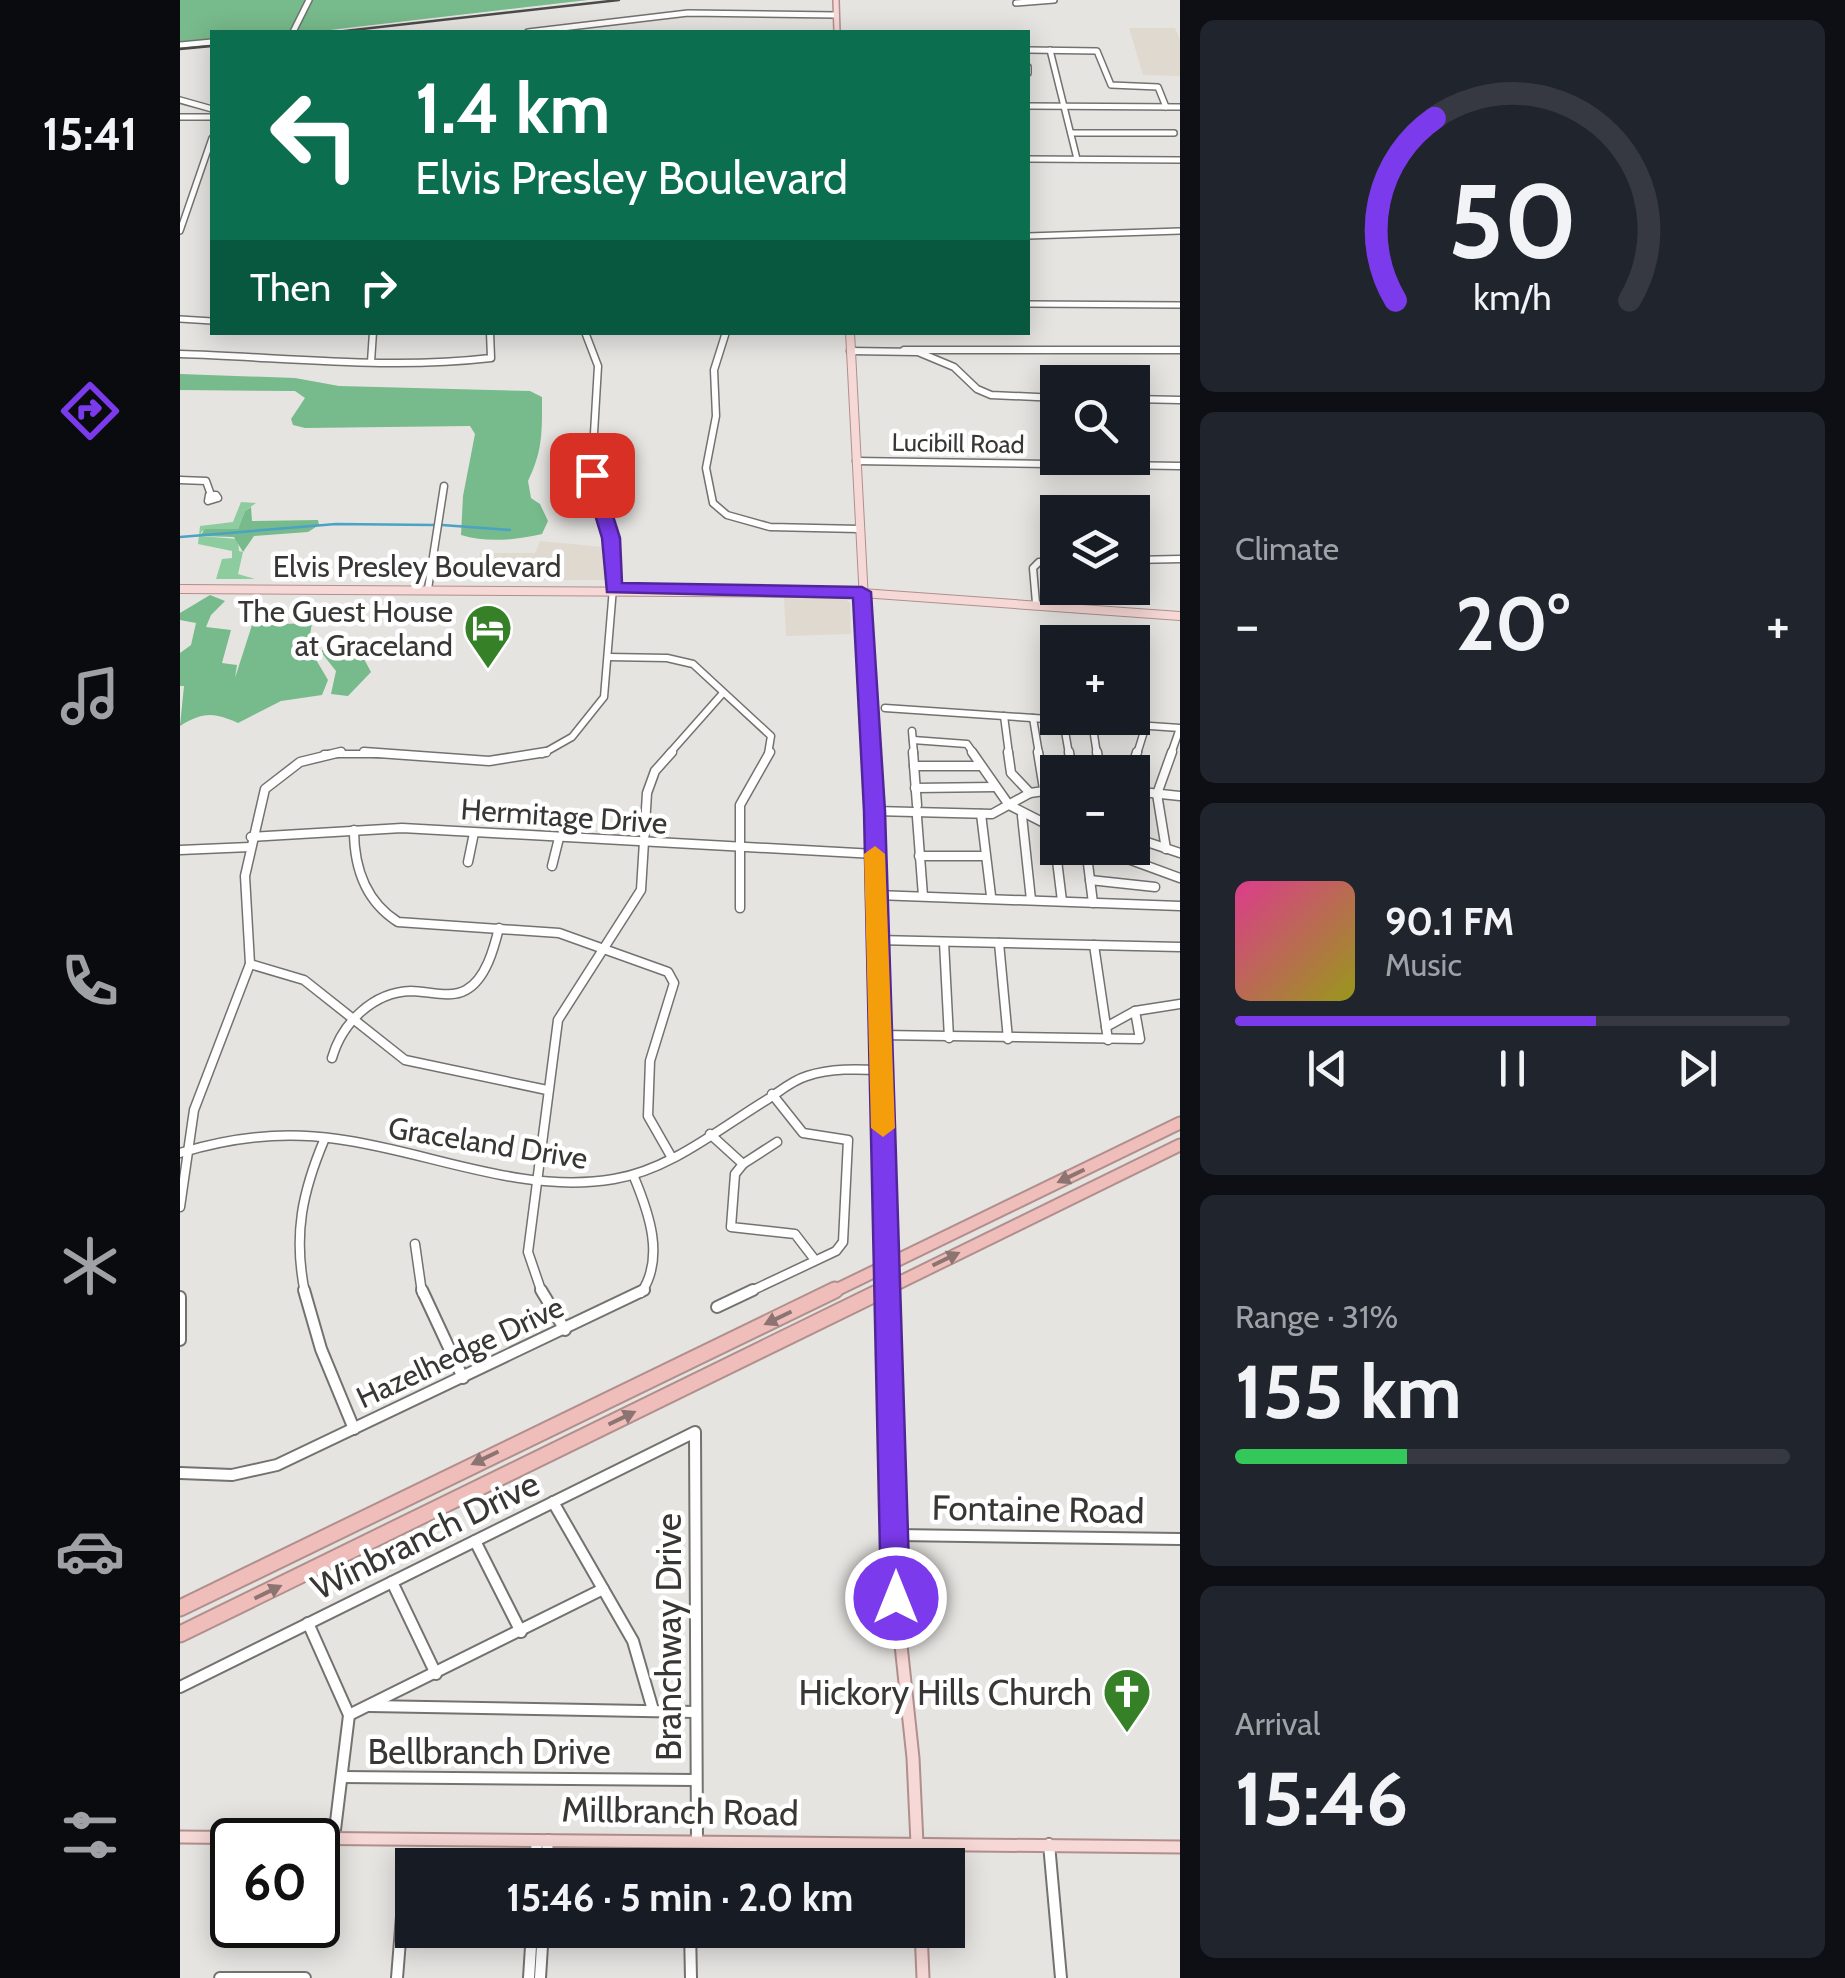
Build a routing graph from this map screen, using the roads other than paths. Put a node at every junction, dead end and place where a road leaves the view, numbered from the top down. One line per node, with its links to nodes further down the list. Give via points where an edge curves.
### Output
1 (309, 0): 6 (street)
2 (836, 0): 5 (main road)
3 (1054, 0): 4 (street)
4 (1016, 3)
5 (836, 15): 7 (street, via 688,14); 8 (main road)
6 (294, 30)
7 (546, 30)
8 (837, 30)
9 (210, 42): 10 (street)
10 (180, 44)
11 (1030, 50): 12 (street)
12 (1050, 50): 15 (street); 16 (street, via 1097,51 1108,82 1158,87)
13 (180, 100): 18 (street)
14 (1030, 106): 15 (street)
15 (1064, 106): 16 (street); 21 (street)
16 (1166, 107): 17 (street)
17 (1180, 107)
18 (210, 108)
19 (180, 117): 20 (street)
20 (210, 117)
21 (1071, 133): 22 (street); 25 (street)
22 (1174, 133)
23 (210, 143): 27 (street)
24 (1030, 159): 25 (street)
25 (1077, 160): 26 (street)
26 (1180, 160)
27 (182, 219): 29 (street)
28 (1180, 230): 30 (street)
29 (180, 232)
30 (1030, 236)
31 (1030, 304): 32 (street)
32 (1180, 306)
33 (180, 320): 34 (street)
34 (210, 321)
35 (373, 335): 44 (street)
36 (490, 335): 44 (street, via 491,358)
37 (586, 335): 59 (street, via 598,366 591,484 611,538)
38 (725, 335): 53 (street, via 713,374 716,417 706,464 715,507 764,527)
39 (850, 335): 42 (main road)
40 (904, 350): 41 (street); 42 (street); 45 (street, via 941,359 991,395)
41 (1180, 350)
42 (850, 351): 48 (main road)
43 (180, 354): 44 (street)
44 (370, 362)
45 (1040, 397)
46 (1150, 399): 47 (street)
47 (1180, 400)
48 (856, 461): 49 (street, Lucibill Road); 53 (main road)
49 (1180, 466)
50 (180, 480): 52 (street, via 206,481)
51 (444, 486): 58 (street)
52 (211, 495)
53 (859, 529): 61 (main road)
54 (1180, 559): 55 (street)
55 (1150, 560)
56 (1040, 562): 62 (street, via 1033,568)
57 (254, 588): 58 (main road, Elvis Presley Boulevard); 60 (main road, Elvis Presley Boulevard); 60 (main road, Elvis Presley Boulevard)
58 (428, 588): 59 (main road, Elvis Presley Boulevard)
59 (614, 588): 61 (main road, Elvis Presley Boulevard); 64 (street)
60 (180, 590)
61 (862, 592): 62 (main road, Elvis Presley Boulevard); 86 (main road)
62 (1036, 603): 63 (main road, Elvis Presley Boulevard)
63 (1180, 616)
64 (608, 657): 65 (street, via 686,661); 94 (street, via 604,696 572,738 555,748 489,761 351,751 300,762 265,790)
65 (723, 693): 96 (street, via 656,771 647,793); 97 (street, via 762,726 773,746 740,806)
66 (884, 708): 67 (street)
67 (975, 714): 68 (street); 71 (street)
68 (1004, 716): 69 (street); 81 (street, via 1011,773)
69 (1033, 718): 70 (street); 75 (street)
70 (1040, 718)
71 (975, 725)
72 (1150, 726): 73 (street)
73 (1180, 728): 74 (street)
74 (1178, 739): 83 (street)
75 (1040, 763)
76 (914, 766): 77 (street); 77 (street, via 912,736 967,744); 78 (street)
77 (980, 766): 79 (street)
78 (915, 788): 79 (street); 87 (street)
79 (995, 788): 85 (street)
80 (1040, 790): 81 (street)
81 (1030, 793): 85 (street)
82 (1150, 793): 83 (street)
83 (1157, 794): 84 (street); 98 (street)
84 (1180, 796)
85 (1009, 806): 88 (street); 89 (street)
86 (875, 811): 87 (street); 100 (main road)
87 (917, 812): 88 (street); 102 (street)
88 (980, 814): 103 (street)
89 (1022, 816): 90 (street); 116 (street)
90 (1040, 823)
91 (354, 830): 92 (street, Hermitage Drive); 94 (street, Hermitage Drive); 122 (street, via 357,872 388,916)
92 (474, 833): 93 (street, Hermitage Drive); 104 (street)
93 (559, 838): 96 (street, Hermitage Drive); 108 (street)
94 (251, 842): 99 (street, Hermitage Drive); 129 (street, via 245,876)
95 (1150, 842): 98 (street)
96 (645, 844): 97 (street, Hermitage Drive); 128 (street, via 641,890)
97 (742, 849): 100 (street, Hermitage Drive); 121 (street)
98 (1166, 849): 101 (street)
99 (180, 850)
100 (875, 854): 113 (main road)
101 (1180, 854)
102 (919, 856): 103 (street); 114 (street)
103 (985, 856): 115 (street)
104 (468, 862)
105 (1058, 865): 117 (street)
106 (1088, 865): 111 (street)
107 (1140, 865): 109 (street)
108 (552, 866)
109 (1157, 872): 110 (street); 112 (street)
110 (1180, 878)
111 (1090, 880): 112 (street); 118 (street)
112 (1155, 887): 120 (street)
113 (876, 895): 114 (street); 123 (main road)
114 (923, 896): 115 (street)
115 (992, 896): 116 (street)
116 (1031, 900): 117 (street)
117 (1062, 901): 118 (street)
118 (1093, 903): 120 (street)
119 (1180, 903): 120 (street)
120 (1153, 904)
121 (740, 908)
122 (500, 928): 128 (street, via 560,932); 132 (street, via 465,991 393,992)
123 (877, 940): 124 (street); 134 (main road)
124 (944, 942): 125 (street); 135 (street)
125 (999, 943): 126 (street); 136 (street)
126 (1094, 946): 127 (street); 133 (street)
127 (1180, 947)
128 (604, 950): 140 (street, via 558,1020); 149 (street, via 668,972 674,984 650,1060 648,1116)
129 (250, 964): 132 (street, via 304,980); 147 (street, via 194,1110)
130 (1180, 1004): 131 (street)
131 (1135, 1011): 133 (street); 137 (street, via 1140,1039)
132 (355, 1019): 138 (street, via 334,1043); 140 (street, via 406,1060)
133 (1106, 1028): 137 (street)
134 (880, 1035): 135 (street); 139 (main road)
135 (950, 1038): 136 (street)
136 (1008, 1039): 137 (street)
137 (1108, 1040)
138 (332, 1058)
139 (882, 1070): 141 (street, Graceland Drive, via 804,1076); 165 (main road, bridge)
140 (547, 1090): 151 (street)
141 (772, 1094): 143 (street, Graceland Drive); 155 (street, via 803,1133 837,1135 850,1143 843,1242)
142 (1180, 1123): 170 (highway, one-way to 170)
143 (710, 1134): 149 (street, Graceland Drive); 150 (street)
144 (325, 1138): 147 (street, Graceland Drive, via 244,1138); 151 (street, Graceland Drive); 161 (street, via 300,1206 306,1300 325,1366)
145 (777, 1142): 150 (street)
146 (1180, 1145): 173 (highway, one-way to 146)
147 (191, 1149): 148 (street, Graceland Drive); 153 (street)
148 (180, 1153)
149 (672, 1158): 152 (street, Graceland Drive)
150 (743, 1164): 155 (street, via 735,1170 734,1228 794,1234)
151 (538, 1178): 152 (street, Graceland Drive, via 596,1184); 158 (street, via 528,1252)
152 (634, 1178): 158 (street, Hazelhedge Drive, via 651,1214 650,1281 643,1292)
153 (180, 1207)
154 (414, 1244): 160 (street, via 422,1301)
155 (815, 1260): 157 (street)
156 (180, 1297): 159 (street)
157 (717, 1307)
158 (565, 1330): 160 (street, Hazelhedge Drive)
159 (180, 1340)
160 (464, 1378): 161 (street, Hazelhedge Drive)
161 (354, 1429): 163 (street, Hazelhedge Drive, via 254,1471)
162 (694, 1432): 164 (street, Winbranch Drive); 178 (street, Branchway Drive)
163 (180, 1473)
164 (553, 1502): 167 (street, Winbranch Drive); 169 (street)
165 (896, 1535): 166 (street, Fontaine Road); 188 (main road)
166 (1180, 1539)
167 (475, 1541): 168 (street, Winbranch Drive); 172 (street)
168 (392, 1582): 171 (street, Winbranch Drive); 174 (street)
169 (602, 1589): 172 (street); 177 (street, via 641,1661)
170 (180, 1608)
171 (308, 1623): 175 (street, Winbranch Drive); 179 (street)
172 (520, 1632): 174 (street)
173 (180, 1634)
174 (436, 1674): 176 (street)
175 (180, 1686)
176 (370, 1706): 177 (street); 179 (street)
177 (653, 1710): 178 (street)
178 (696, 1712): 181 (street, Branchway Drive)
179 (350, 1715): 180 (street)
180 (342, 1778): 181 (street, Bellbranch Drive); 182 (street)
181 (696, 1780): 187 (street, Branchway Drive)
182 (337, 1818)
183 (180, 1838): 184 (main road, Millbranch Road)
184 (210, 1838)
185 (340, 1838): 186 (main road, Millbranch Road)
186 (542, 1840): 187 (main road, Millbranch Road); 191 (street); 192 (street)
187 (697, 1842): 188 (main road, Millbranch Road)
188 (917, 1844): 189 (main road, Millbranch Road); 193 (main road)
189 (1049, 1844): 190 (main road, Millbranch Road); 206 (street)
190 (1180, 1847)
191 (540, 1848)
192 (543, 1848)
193 (917, 1848)
194 (399, 1948): 201 (street)
195 (531, 1948): 202 (street)
196 (542, 1948): 203 (street)
197 (690, 1948): 204 (street)
198 (921, 1948): 205 (main road)
199 (220, 1978): 200 (street)
200 (305, 1978)
201 (397, 1978)
202 (529, 1978)
203 (540, 1978)
204 (691, 1978)
205 (923, 1978)
206 (1061, 1978)

